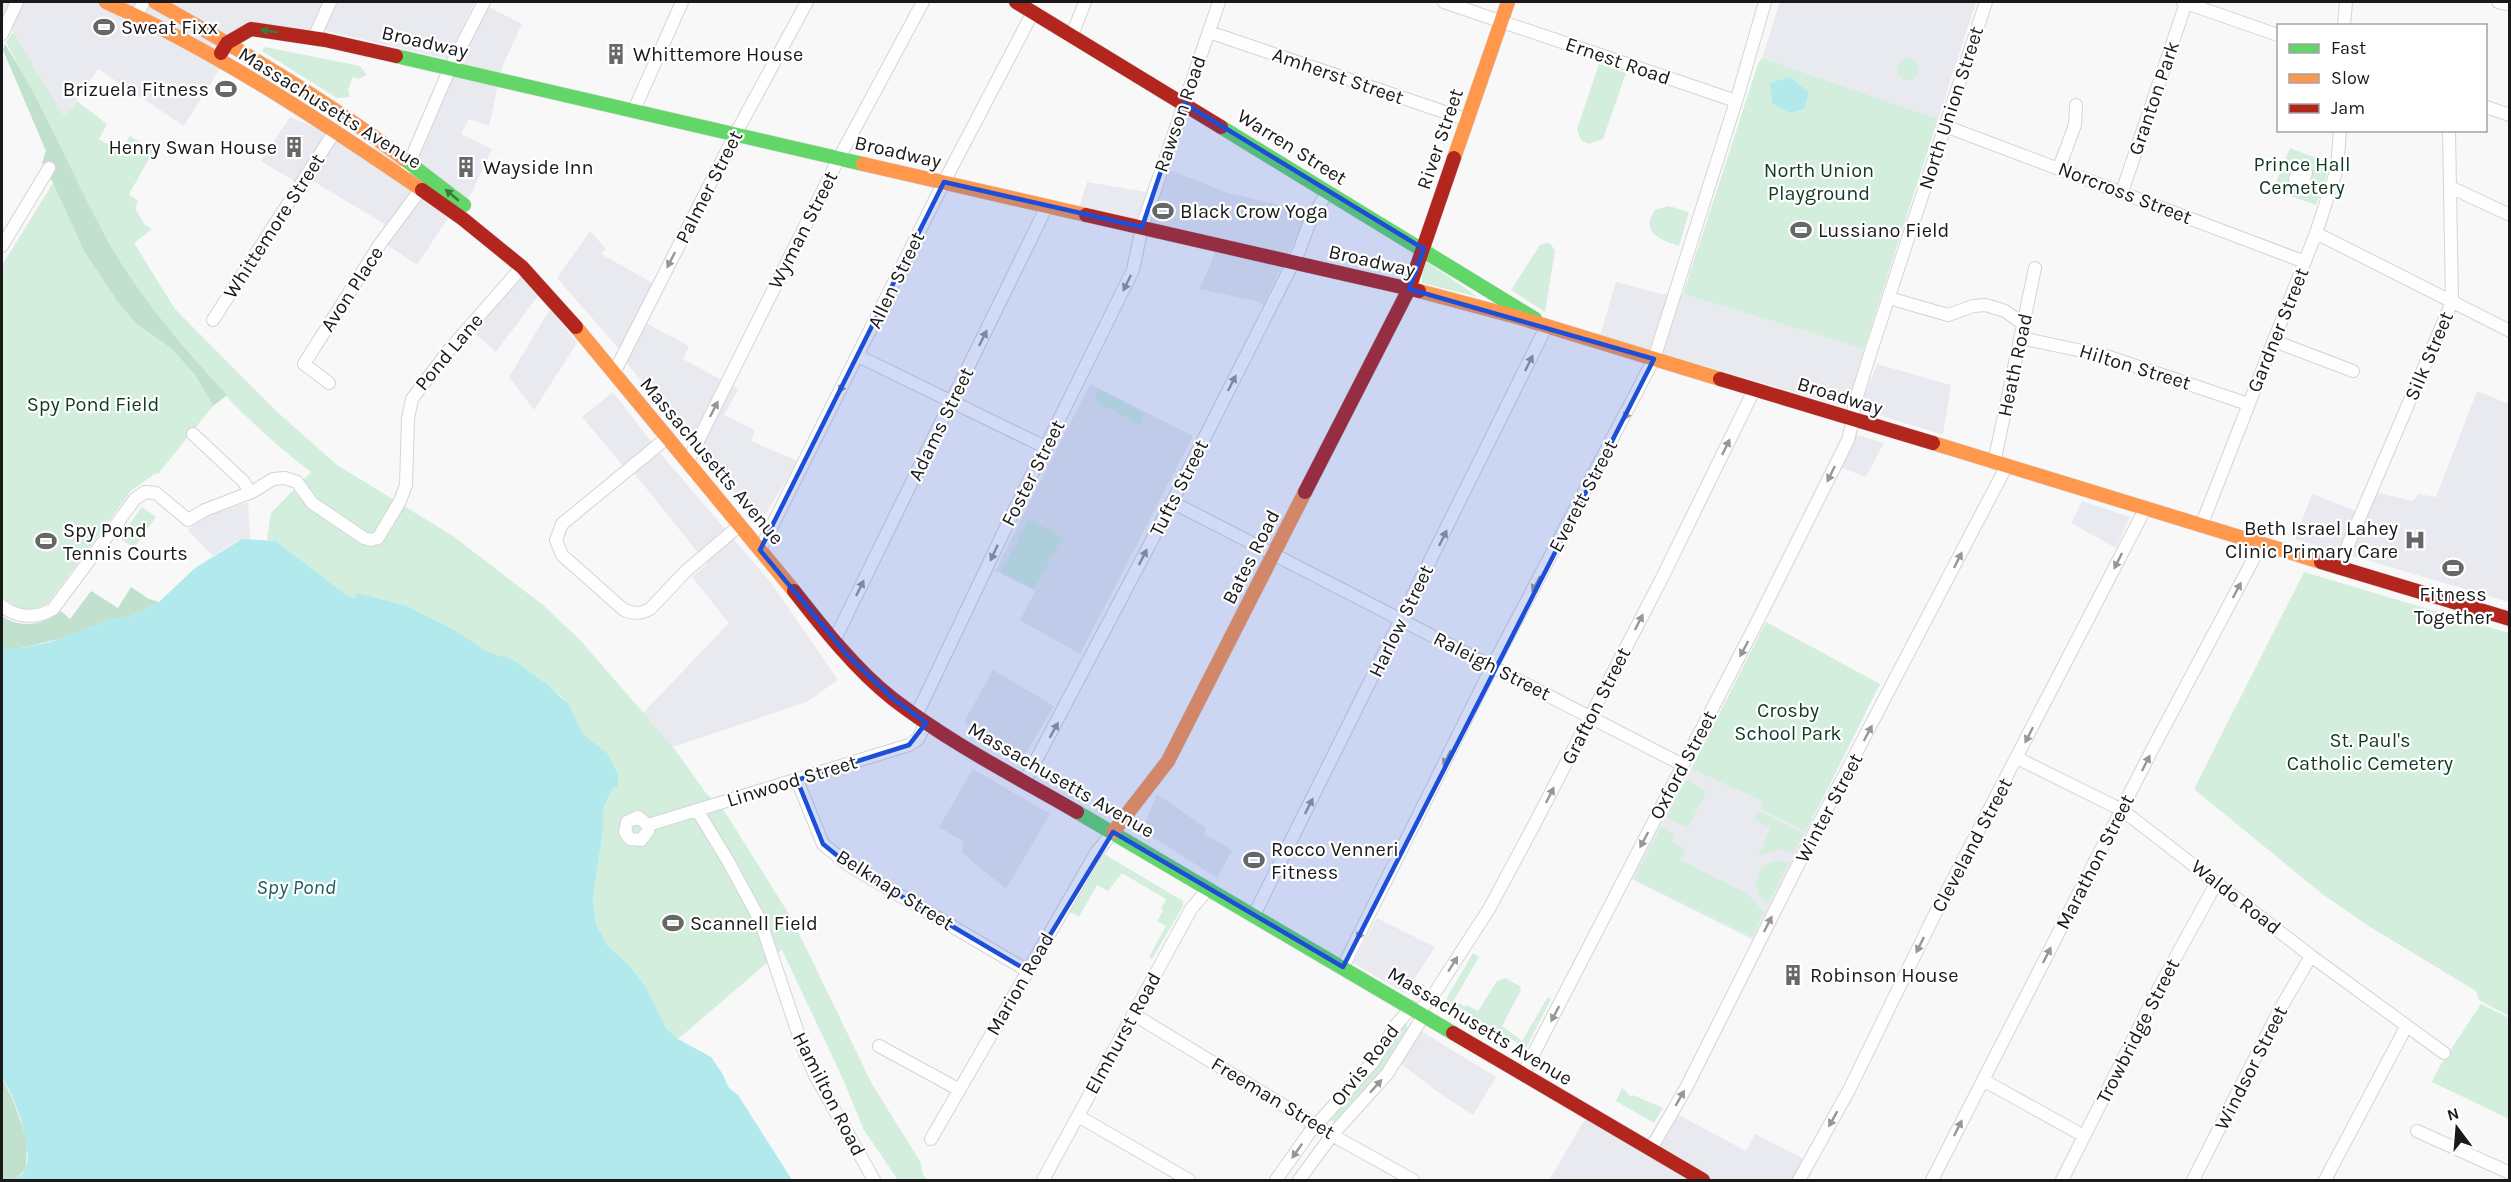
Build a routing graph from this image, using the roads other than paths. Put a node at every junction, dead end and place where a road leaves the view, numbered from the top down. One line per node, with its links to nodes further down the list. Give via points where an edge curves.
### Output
1 (17, 2): 25 (street)
2 (106, 2): 20 (main road, Massachusetts Avenue)
3 (154, 2): 29 (main road, Massachusetts Avenue)
4 (330, 2): 28 (street)
5 (484, 2): 31 (street)
6 (682, 2): 36 (street)
7 (807, 2): 43 (street, Palmer Street)
8 (923, 2): 44 (street, Wyman Street)
9 (1016, 2): 21 (main road, Warren Street)
10 (1084, 2): 26 (street)
11 (1219, 2): 24 (street, Rawson Road)
12 (1444, 2): 22 (street, Ernest Road)
13 (1508, 2): 22 (main road, River Street)
14 (1765, 2): 32 (street, Everett Street)
15 (1986, 2): 39 (street, North Union Street)
16 (2184, 2): 27 (street); 54 (street, Granton Park)
17 (2346, 2): 23 (street)
18 (2498, 2): 19 (street)
19 (2510, 5)
20 (140, 8): 30 (main road, Massachusetts Avenue)
21 (1033, 12): 26 (main road, Warren Street); 49 (street, Allen Street)
22 (1502, 21): 32 (street, Ernest Road); 38 (main road, River Street)
23 (2344, 24)
24 (1209, 32): 33 (street, Rawson Road); 38 (street, Amherst Street)
25 (2, 34)
26 (1071, 35): 33 (main road, Warren Street)
27 (2277, 35)
28 (314, 38): 29 (main road, Broadway, one-way to 29, via 251,29); 31 (main road, Broadway)
29 (227, 43): 30 (main road); 45 (main road, Massachusetts Avenue)
30 (217, 60): 40 (main road, Massachusetts Avenue)
31 (450, 68): 36 (main road, Broadway); 45 (street)
32 (1736, 100): 76 (street, Everett Street)
33 (1184, 103): 53 (main road, Warren Street); 58 (street, Rawson Road)
34 (2076, 105): 47 (street, via 2075,125)
35 (2487, 107): 37 (street)
36 (634, 110): 43 (main road, Broadway)
37 (2510, 115)
38 (1468, 120): 61 (main road, River Street)
39 (1945, 126): 47 (street, Norcross Street); 67 (street, North Union Street)
40 (335, 131): 48 (main road, Massachusetts Avenue); 69 (street, Whittemore Street)
41 (2340, 132): 55 (street, Gardner Street, via 2337,169)
42 (2449, 132): 51 (street, Silk Street)
43 (736, 133): 44 (main road, Broadway); 78 (street, Palmer Street, one-way to 78)
44 (839, 158): 49 (main road, Broadway); 87 (street, Wyman Street, one-way to 44)
45 (410, 162): 48 (street); 64 (main road, Massachusetts Avenue, one-way to 45, via 489,227)
46 (49, 168): 60 (street)
47 (2059, 168): 54 (street, Norcross Street)
48 (403, 177): 52 (main road, Massachusetts Avenue)
49 (944, 182): 56 (main road, Broadway); 75 (street, Allen Street)
50 (2303, 182): 55 (street)
51 (2450, 187): 57 (street); 68 (street, Silk Street)
52 (421, 189): 64 (main road, Massachusetts Avenue); 79 (street, Avon Place, via 380,244 304,364)
53 (1327, 192): 61 (main road, Warren Street); 63 (street, Tufts Street)
54 (2122, 192): 62 (street, Norcross Street)
55 (2329, 194): 59 (street, Gardner Street)
56 (1047, 206): 58 (main road, Broadway); 81 (street, Adams Street, one-way to 56)
57 (2510, 215)
58 (1142, 227): 63 (main road, Broadway); 86 (street, Foster Street, one-way to 86, via 1133,270)
59 (2316, 233): 62 (street, Gardner Street); 68 (street)
60 (2, 246)
61 (1424, 249): 66 (main road, River Street); 71 (main road, Warren Street)
62 (2305, 262): 74 (street, Gardner Street)
63 (1293, 263): 66 (main road, Broadway); 90 (street, Tufts Street, one-way to 63)
64 (522, 267): 78 (main road, Massachusetts Avenue); 89 (street, Pond Lane, via 412,399 406,485 378,538 364,538 312,503 303,487 290,478 273,479)
65 (2035, 268): 70 (street, Heath Road)
66 (1408, 289): 71 (main road, Broadway); 96 (main road, Bates Road)
67 (1889, 298): 70 (street, via 1948,315 1986,305 2005,311); 83 (street, North Union Street, via 1854,406)
68 (2452, 302): 72 (street); 97 (street, Silk Street)
69 (213, 320)
70 (2024, 324): 73 (street, Heath Road)
71 (1546, 327): 76 (main road, Broadway); 100 (street, Harlow Street, one-way to 71)
72 (2510, 331)
73 (2021, 338): 82 (street, Hilton Street, via 2100,354); 88 (street, Heath Road)
74 (2274, 341): 77 (street); 82 (street, Gardner Street)
75 (858, 356): 81 (street); 95 (street, Allen Street, one-way to 95)
76 (1654, 359): 80 (main road, Broadway); 102 (street, Everett Street, one-way to 102)
77 (2353, 371)
78 (614, 373): 85 (main road, Massachusetts Avenue)
79 (329, 383)
80 (1754, 390): 83 (main road, Broadway); 103 (street, Grafton Street, one-way to 80)
81 (952, 402): 86 (street); 101 (street, Adams Street, one-way to 81)
82 (2248, 404): 93 (street, Gardner Street)
83 (1854, 420): 88 (main road, Broadway); 106 (street, Oxford Street, one-way to 106, via 1838,461)
84 (194, 434): 89 (street, via 244,482)
85 (668, 437): 87 (main road, Massachusetts Avenue); 92 (street, via 562,524 556,540 562,555 624,610 642,613)
86 (1047, 448): 104 (street, Foster Street, one-way to 104)
87 (687, 461): 92 (main road, Massachusetts Avenue)
88 (2000, 465): 91 (main road, Broadway); 133 (street, Winter Street, one-way to 88, via 1686,1088)
89 (250, 493): 98 (street, Pond Lane, via 188,520 159,495 145,492 135,499 52,609 27,616)
90 (1172, 502): 96 (street, Raleigh Street); 108 (street, Tufts Street, one-way to 90)
91 (2145, 509): 93 (main road, Broadway); 105 (street, Cleveland Street, one-way to 105)
92 (740, 525): 95 (main road, Massachusetts Avenue)
93 (2201, 526): 94 (main road, Broadway)
94 (2261, 544): 97 (main road, Broadway); 110 (street, Marathon Street, one-way to 94)
95 (760, 550): 101 (main road, Massachusetts Avenue)
96 (1274, 555): 100 (street, Raleigh Street); 112 (main road, Bates Road, via 1168,761)
97 (2338, 568): 99 (main road, Broadway)
98 (2, 606)
99 (2510, 619)
100 (1402, 620): 102 (street, Raleigh Street); 115 (street, Harlow Street, one-way to 100)
101 (834, 641): 104 (main road, Massachusetts Avenue, via 875,684)
102 (1493, 665): 103 (street, Raleigh Street); 117 (street, Everett Street, one-way to 117)
103 (1591, 717): 106 (street, Raleigh Street); 119 (street, Grafton Street, one-way to 103, via 1432,997 1489,909)
104 (921, 719): 107 (street, Linwood Street, via 918,739 909,745); 108 (main road, Massachusetts Avenue)
105 (2017, 758): 110 (street, Waldo Road); 143 (street, Cleveland Street, one-way to 143, via 1849,1090)
106 (1683, 765): 124 (street, Oxford Street, one-way to 124)
107 (797, 780): 109 (street, Linwood Street); 118 (street, Belknap Street, via 823,844 850,866)
108 (1025, 781): 112 (main road, Massachusetts Avenue)
109 (697, 810): 111 (street, Linwood Street); 137 (street, Hamilton Road, via 760,920 807,1058)
110 (2122, 810): 113 (street, Waldo Road); 125 (street, Marathon Street, one-way to 110)
111 (648, 825)
112 (1113, 832): 114 (main road, Massachusetts Avenue); 118 (street, Marion Road, via 1096,853)
113 (2217, 882): 116 (street, Waldo Road); 131 (street, Trowbridge Street)
114 (1209, 888): 115 (main road, Massachusetts Avenue); 120 (street, Elmhurst Road, via 1191,909)
115 (1254, 915): 117 (main road, Massachusetts Avenue)
116 (2312, 956): 121 (street, Waldo Road); 146 (street, Windsor Street, via 2280,1009)
117 (1343, 967): 119 (main road, Massachusetts Avenue)
118 (1028, 971): 126 (street, Marion Road)
119 (1418, 1011): 124 (main road, Massachusetts Avenue); 128 (street, Orvis Road, via 1396,1025 1373,1062); 130 (street, Orvis Road, one-way to 119, via 1387,1074)
120 (1133, 1014): 127 (street, Elmhurst Road); 128 (street, Freeman Street)
121 (2406, 1027): 123 (street, Waldo Road); 147 (street)
122 (879, 1046): 126 (street)
123 (2444, 1053)
124 (1523, 1074): 133 (main road, Massachusetts Avenue)
125 (1983, 1080): 131 (street); 144 (street, Marathon Street, one-way to 125)
126 (958, 1089): 132 (street, Marion Road)
127 (1078, 1116): 136 (street, Elmhurst Road); 138 (street)
128 (1317, 1125): 130 (street, Freeman Street); 139 (street, Orvis Road, one-way to 139)
129 (2417, 1131): 134 (street)
130 (1332, 1135): 140 (street, Orvis Road); 141 (street, Freeman Street)
131 (2084, 1136): 145 (street, Trowbridge Street)
132 (931, 1138)
133 (1651, 1149): 135 (main road, Massachusetts Avenue)
134 (2510, 1173): 148 (street)
135 (1682, 1175): 142 (main road, Massachusetts Avenue)
136 (1049, 1178)
137 (874, 1180)
138 (1189, 1180)
139 (1276, 1180)
140 (1299, 1180)
141 (1413, 1180)
142 (1703, 1180)
143 (1799, 1180)
144 (1932, 1180)
145 (2062, 1180)
146 (2193, 1180)
147 (2325, 1180)
148 (2506, 1180)

